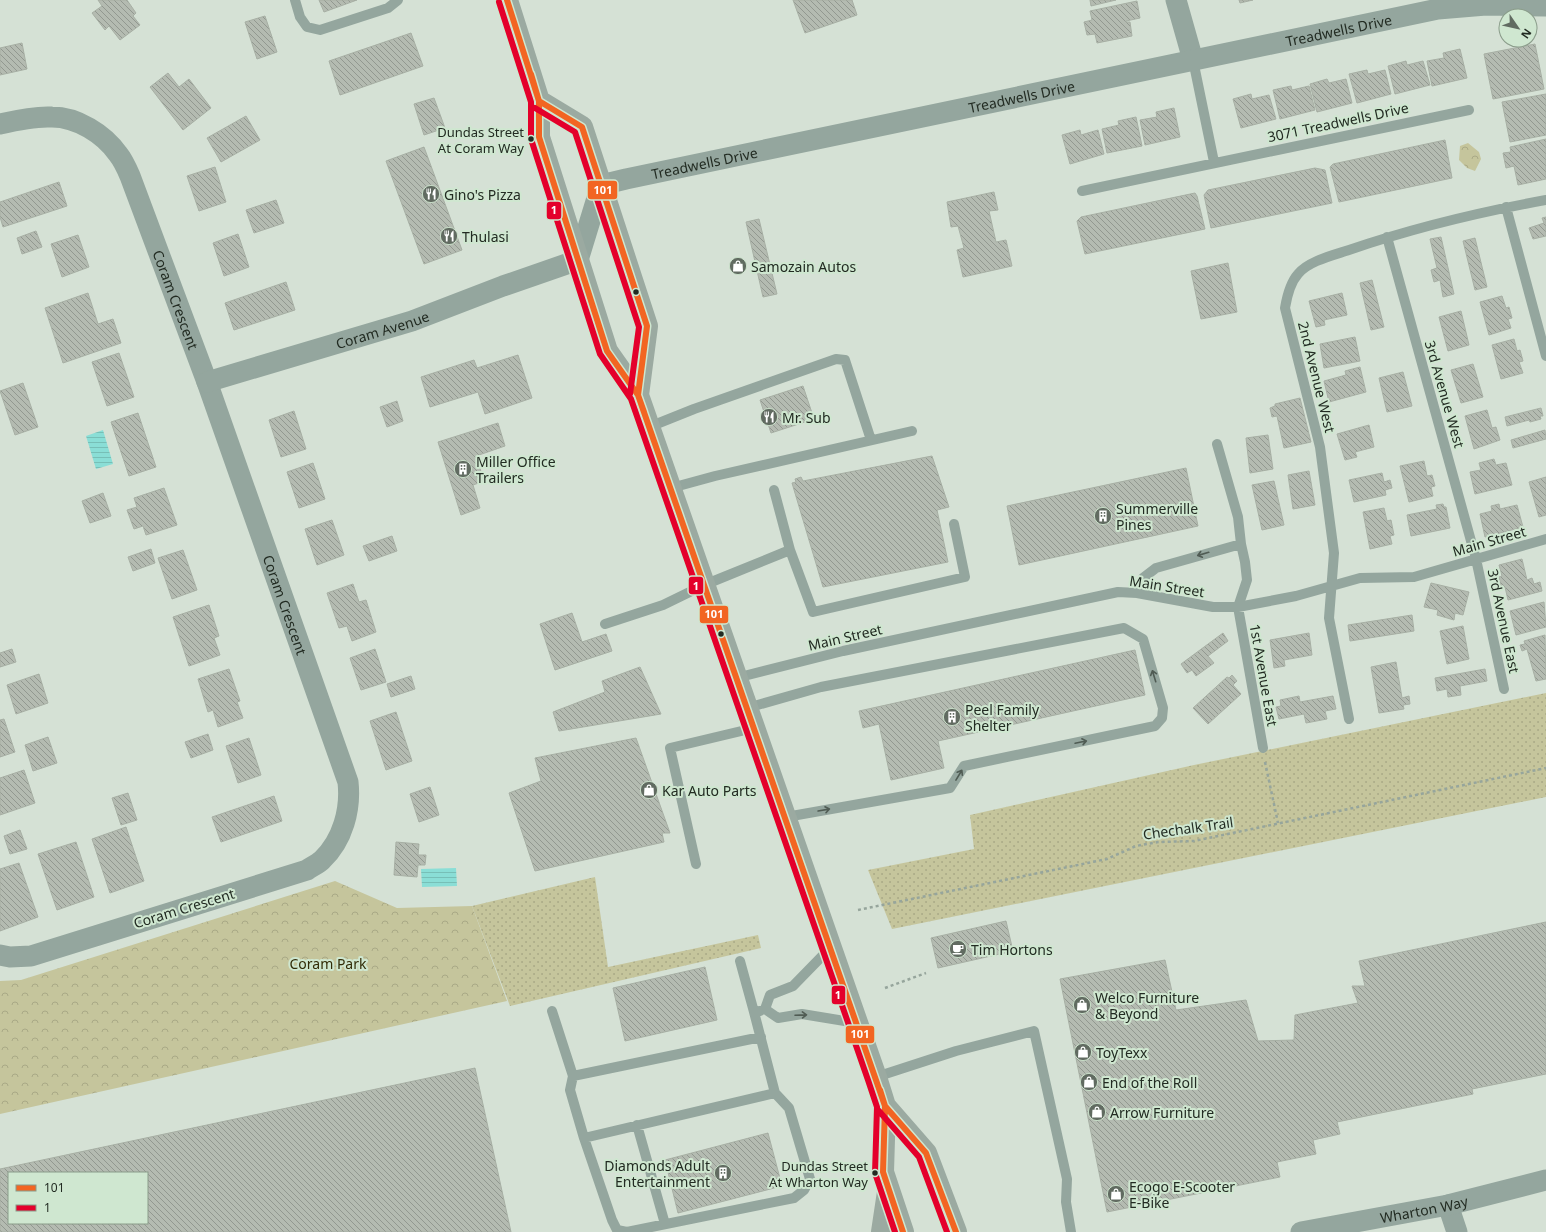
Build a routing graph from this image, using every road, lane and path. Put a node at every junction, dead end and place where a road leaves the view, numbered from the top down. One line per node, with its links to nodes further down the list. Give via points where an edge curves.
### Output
1 (295, 0): 2 (lane, via 300,17 307,27 320,30 388,8)
2 (398, 0)
3 (507, 0): 7 (main road)
4 (1176, 0): 6 (street)
5 (1546, 6): 6 (street, Treadwells Drive, via 1486,5 1438,9)
6 (1193, 60): 10 (lane); 11 (street, Treadwells Drive, via 633,177)
7 (539, 101): 11 (main road, via 582,127); 16 (main road, via 539,137)
8 (1469, 110): 10 (lane, 3071 Treadwells Drive)
9 (0, 124): 18 (street, Coram Crescent, via 37,118 64,118 98,134 118,154 130,176)
10 (1214, 162): 12 (lane, 3071 Treadwells Drive)
11 (601, 186): 16 (street); 19 (main road, via 648,326)
12 (1082, 191)
13 (1546, 200): 14 (lane, 2nd Avenue West)
14 (1506, 207): 15 (lane, 2nd Avenue West); 17 (lane)
15 (1387, 237): 30 (lane, 3rd Avenue West); 32 (lane, 2nd Avenue West, via 1318,260 1298,273 1288,293 1285,308 1320,447 1334,553)
16 (578, 260): 18 (street, Coram Avenue, via 412,322); 19 (main road, via 607,351)
17 (1546, 356)
18 (208, 382): 47 (street, Coram Crescent, via 348,782 350,798 344,824 322,860 306,870 31,956 14,958)
19 (638, 395): 20 (main road)
20 (650, 427): 22 (lane, via 836,359 845,360); 24 (main road)
21 (912, 431): 22 (lane)
22 (871, 440): 24 (lane)
23 (1217, 444): 28 (lane, via 1238,517)
24 (671, 488): 31 (main road)
25 (774, 490): 29 (lane)
26 (954, 524): 29 (lane, via 965,577 813,612)
27 (1546, 539): 30 (lane, Main Street)
28 (1241, 544): 33 (lane, one-way to 33, via 1156,568 1143,578); 34 (lane, via 1247,580)
29 (790, 550): 31 (lane)
30 (1476, 559): 32 (lane, Main Street, via 1414,577 1360,578); 37 (lane, 3rd Avenue East)
31 (704, 585): 35 (lane, via 663,605); 36 (main road)
32 (1332, 586): 34 (lane, Main Street); 39 (lane, 2nd Avenue West, via 1329,618)
33 (1137, 593): 34 (lane, Main Street, via 1213,607); 36 (lane, Main Street, via 1118,592 808,659)
34 (1238, 607): 40 (lane, 1st Avenue East)
35 (605, 624)
36 (736, 678): 38 (main road)
37 (1504, 689)
38 (750, 718): 42 (main road); 42 (lane, one-way to 38, via 950,788 964,766 1155,726 1162,718 1164,708 1143,639 1124,628 821,687); 44 (lane, via 670,748)
39 (1349, 719)
40 (1263, 748): 43 (path)
41 (1546, 768): 43 (path, Chechalk Trail)
42 (786, 817): 46 (main road)
43 (1278, 823): 45 (path, Chechalk Trail, via 1194,841 1158,842 1136,846 1107,859)
44 (696, 864)
45 (858, 910)
46 (831, 947): 51 (lane, via 793,986 770,995); 54 (main road)
47 (0, 955)
48 (740, 961): 53 (lane)
49 (926, 973): 50 (path)
50 (885, 988)
51 (765, 1009): 53 (lane); 54 (lane, one-way to 54, via 778,1018 802,1014)
52 (552, 1011): 56 (lane)
53 (754, 1012): 55 (lane)
54 (857, 1023): 57 (main road)
55 (761, 1037): 56 (lane); 58 (lane)
56 (573, 1076): 61 (lane, via 570,1090)
57 (876, 1077): 59 (main road); 69 (lane, via 956,1050 1034,1031 1067,1178 1066,1202)
58 (775, 1093): 60 (lane); 65 (lane, via 789,1108 810,1179 804,1190 794,1198)
59 (885, 1106): 63 (main road, via 884,1172); 68 (main road, via 926,1153)
60 (637, 1125): 61 (lane); 65 (lane)
61 (584, 1138): 65 (lane, via 617,1230 627,1232)
62 (1546, 1180): 64 (street, Wharton Way)
63 (889, 1188): 66 (main road); 67 (main road)
64 (1448, 1205): 70 (street, Wharton Way); 71 (street)
65 (665, 1224)
66 (882, 1232)
67 (903, 1232)
68 (956, 1232)
69 (1070, 1232)
70 (1301, 1232)
71 (1457, 1232)

